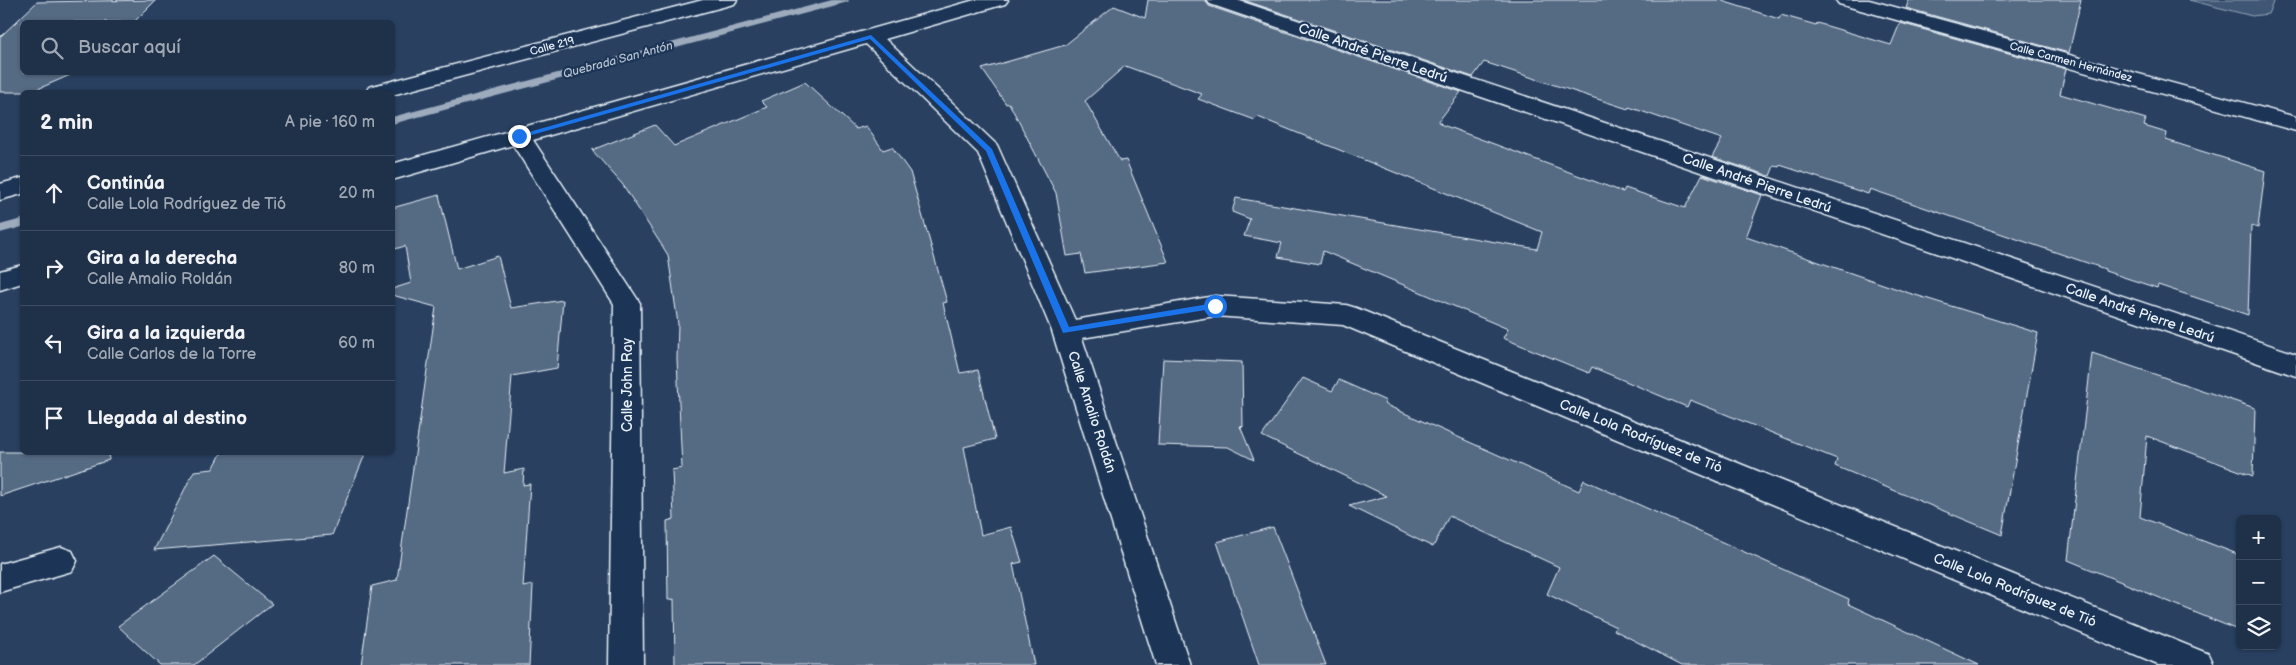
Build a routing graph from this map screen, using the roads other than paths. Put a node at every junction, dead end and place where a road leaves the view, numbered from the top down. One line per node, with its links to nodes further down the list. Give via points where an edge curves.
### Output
1 (727, 0): 6 (street, Calle 219)
2 (998, 0): 5 (street)
3 (1217, 0): 15 (street, Calle André Pierre Ledrú)
4 (1846, 0): 7 (street, Calle Carmen Hernández)
5 (871, 37): 8 (street); 14 (street, Calle Amalio Roldán, via 989,150)
6 (385, 90)
7 (2296, 124)
8 (519, 136): 9 (street); 18 (street, Calle John Ray, via 627,303)
9 (395, 171)
10 (20, 187): 11 (street)
11 (0, 192)
12 (20, 275): 13 (street)
13 (0, 281)
14 (1066, 331): 19 (street, Calle Amalio Roldán); 20 (street, Calle Lola Rodríguez de Tió, via 1215,306 1346,315)
15 (2296, 365)
16 (60, 561): 17 (street)
17 (0, 578)
18 (626, 665)
19 (1173, 665)
20 (2196, 665)

